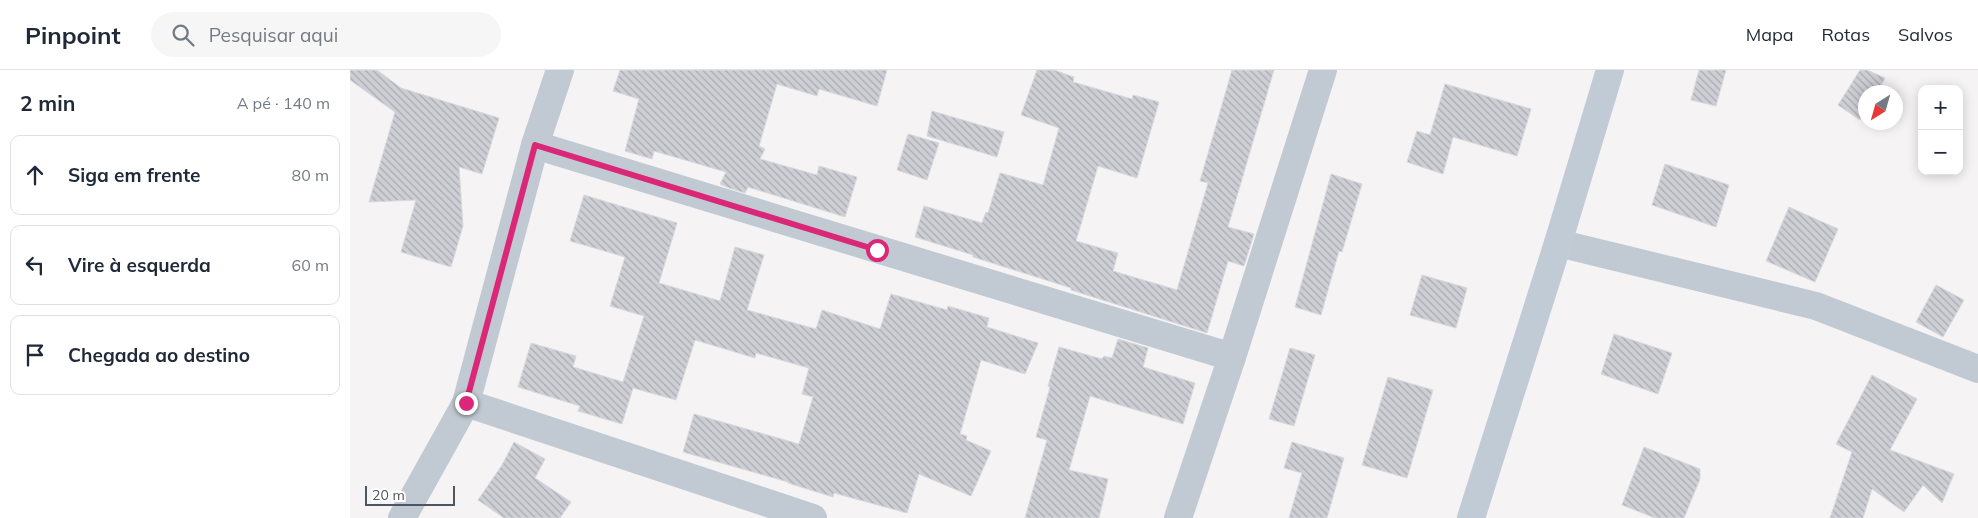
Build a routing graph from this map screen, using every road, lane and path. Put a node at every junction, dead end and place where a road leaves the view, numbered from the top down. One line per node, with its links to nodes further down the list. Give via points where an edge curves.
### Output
1 (560, 70): 4 (street)
2 (1323, 70): 6 (street)
3 (1610, 70): 5 (main road)
4 (535, 145): 6 (street); 8 (street)
5 (1558, 243): 7 (street, via 1816,306); 13 (main road)
6 (1232, 357): 12 (street)
7 (1978, 369)
8 (466, 403): 9 (street); 10 (street)
9 (754, 510): 11 (street)
10 (402, 518)
11 (813, 518)
12 (1178, 518)
13 (1471, 518)

